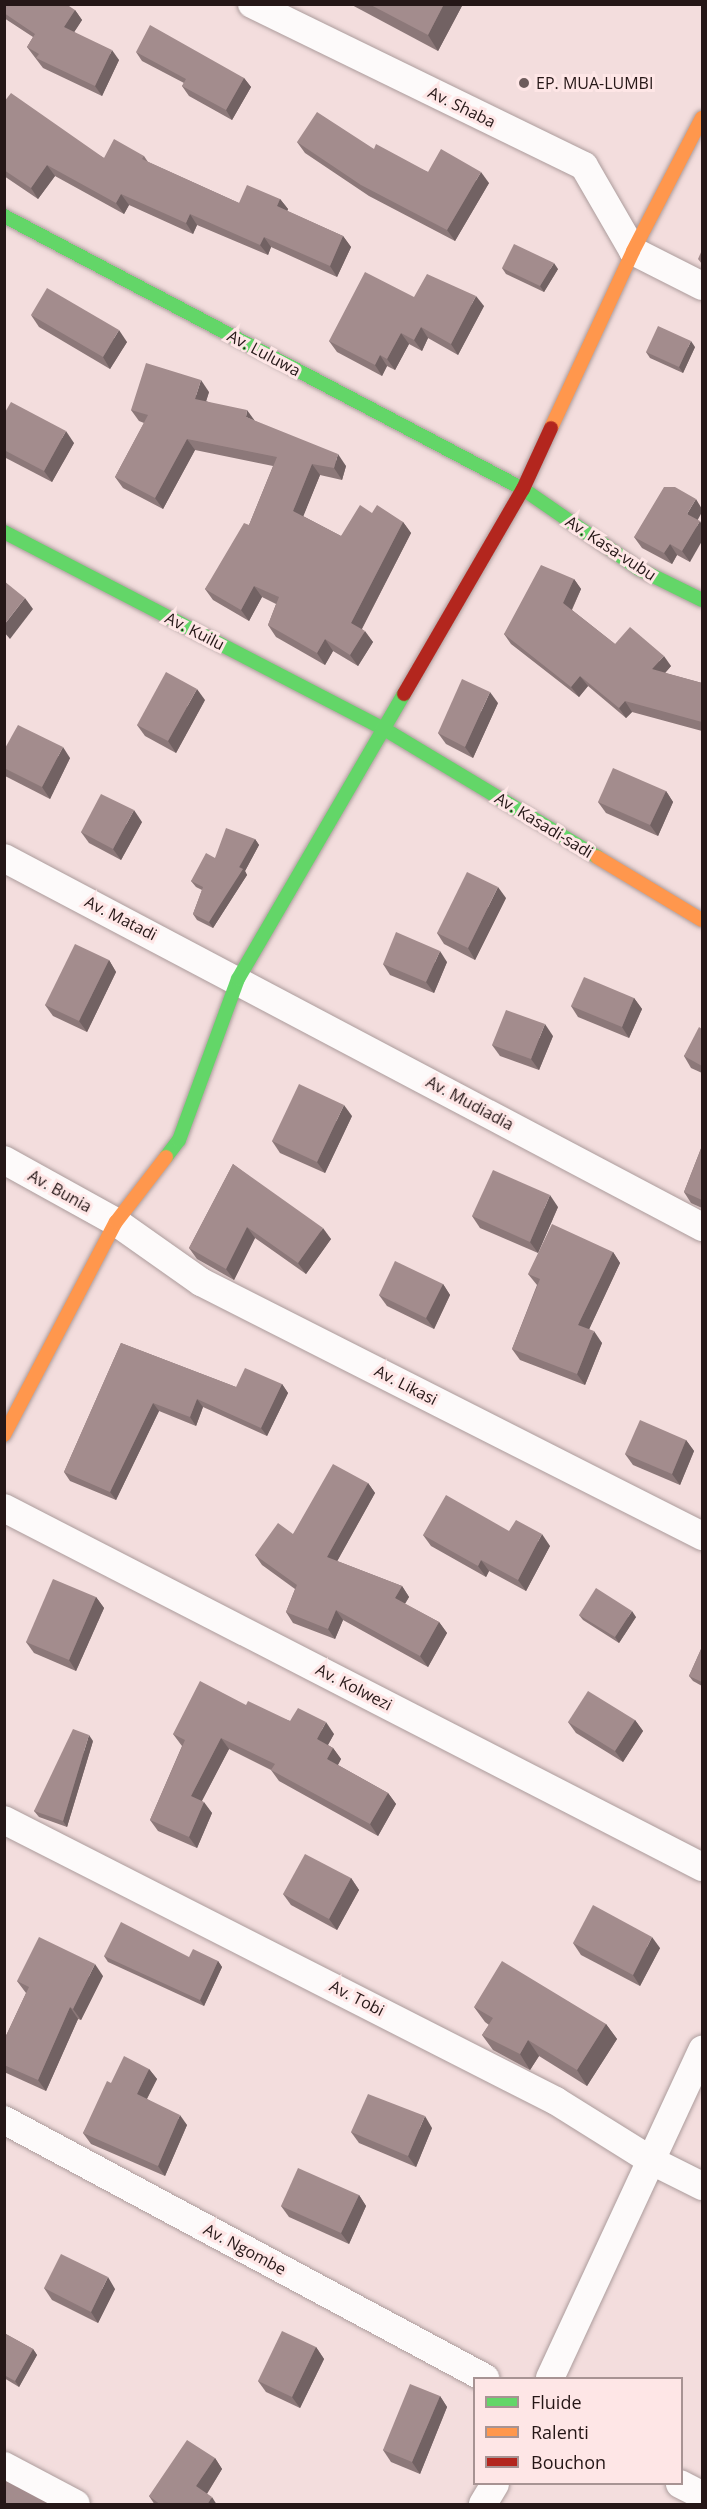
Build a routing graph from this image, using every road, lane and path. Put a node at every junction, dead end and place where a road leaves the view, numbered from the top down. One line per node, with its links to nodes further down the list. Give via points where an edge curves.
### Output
1 (252, 4): 4 (street, Av. Shaba, via 585,166)
2 (702, 118): 4 (main road)
3 (4, 216): 6 (main road, Av. Luluwa)
4 (633, 251): 5 (street); 6 (main road)
5 (702, 286)
6 (523, 489): 8 (main road, Av. Kasa-vubu, via 639,569); 9 (main road)
7 (4, 532): 9 (main road, Av. Kuilu)
8 (702, 600)
9 (386, 730): 11 (main road, Av. Kasadi-sadi); 12 (main road)
10 (4, 858): 12 (street, Av. Matadi)
11 (702, 920)
12 (238, 979): 14 (main road, via 180,1140); 15 (street, Av. Mudiadia)
13 (4, 1160): 14 (street, Av. Bunia)
14 (116, 1222): 16 (main road); 18 (street, Av. Likasi, via 201,1282)
15 (702, 1227)
16 (4, 1435)
17 (4, 1508): 20 (street, Av. Kolwezi)
18 (702, 1536)
19 (4, 1820): 23 (street, Av. Tobi, via 556,2101)
20 (702, 1867)
21 (702, 2050): 23 (street)
22 (4, 2120): 25 (street, Av. Ngombe)
23 (652, 2161): 24 (street, Av. Tobi); 26 (street)
24 (702, 2186)
25 (481, 2377)
26 (551, 2377)
27 (4, 2466): 31 (street)
28 (494, 2485): 32 (street)
29 (682, 2485): 30 (street)
30 (702, 2495)
31 (76, 2505)
32 (483, 2505)

